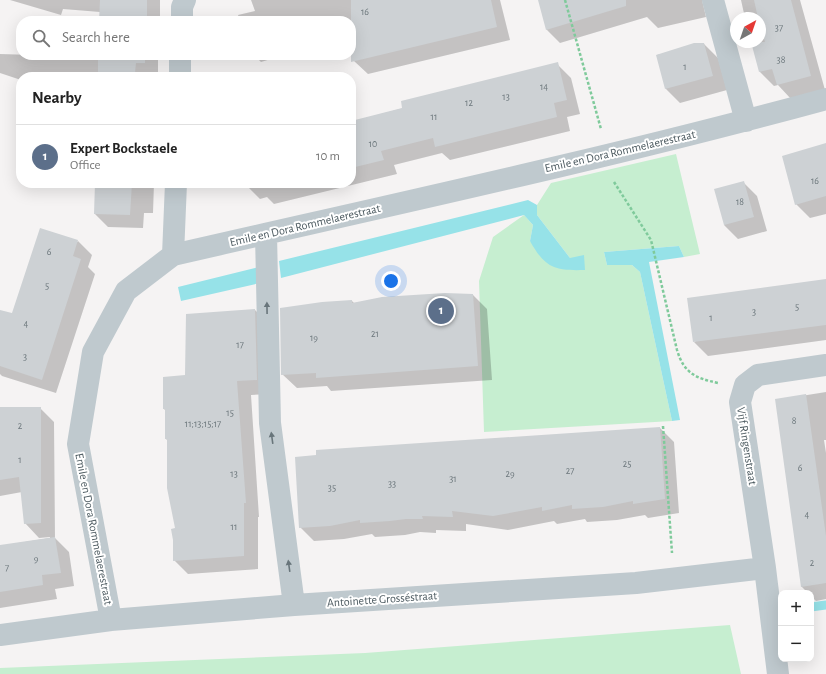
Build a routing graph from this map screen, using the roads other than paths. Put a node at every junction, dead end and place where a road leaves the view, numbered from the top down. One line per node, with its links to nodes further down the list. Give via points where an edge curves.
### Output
1 (185, 0): 3 (street)
2 (713, 0): 7 (street)
3 (182, 16)
4 (180, 60): 5 (street)
5 (180, 72)
6 (826, 99): 7 (street, Emile en Dora Rommelaerestraat)
7 (746, 121): 9 (street, Emile en Dora Rommelaerestraat)
8 (176, 188): 10 (street)
9 (266, 234): 10 (street, Emile en Dora Rommelaerestraat); 13 (street, one-way to 9, via 270,423)
10 (173, 255): 14 (street, Emile en Dora Rommelaerestraat, via 126,291 93,352 78,444)
11 (826, 365): 12 (street, Vijf Ringenstraat, via 758,375 745,385 740,402)
12 (765, 568): 13 (street, Antoinette Grosséstraat, via 636,583); 16 (street, Vijf Ringenstraat)
13 (294, 605): 14 (street, Antoinette Grosséstraat)
14 (111, 620): 15 (street, Antoinette Grosséstraat)
15 (0, 635)
16 (778, 674)

